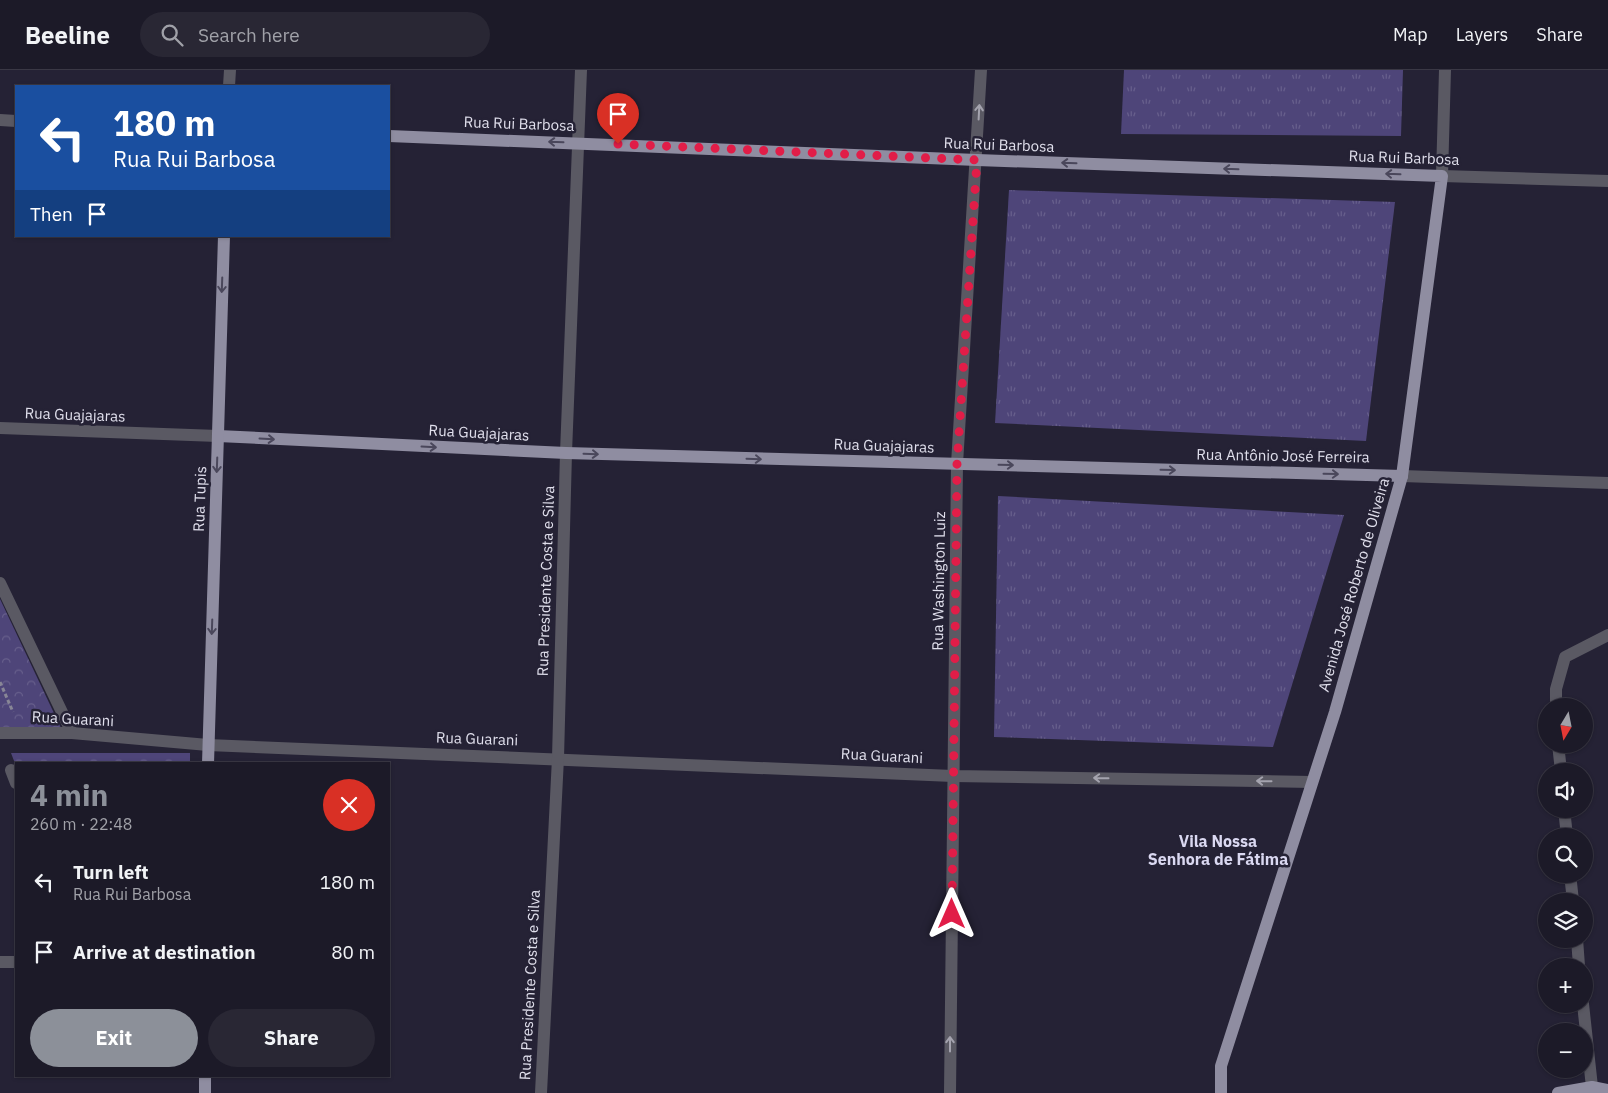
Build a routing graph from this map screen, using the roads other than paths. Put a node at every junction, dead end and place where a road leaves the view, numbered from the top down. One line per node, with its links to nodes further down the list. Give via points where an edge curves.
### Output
1 (230, 70): 5 (street)
2 (581, 70): 9 (street, Rua Presidente Costa e Silva)
3 (982, 70): 10 (street, Rua Washington Luiz, one-way to 3)
4 (1445, 70): 11 (street, Avenida José Roberto de Oliveira)
5 (229, 85)
6 (0, 120): 7 (street)
7 (15, 121)
8 (390, 136): 9 (main road, Rua Rui Barbosa, one-way to 8)
9 (578, 143): 10 (main road, Rua Rui Barbosa); 16 (street, Rua Presidente Costa e Silva)
10 (977, 160): 11 (main road, Rua Rui Barbosa, one-way to 10); 17 (street, Rua Washington Luiz)
11 (1442, 176): 12 (street, Rua Rui Barbosa); 18 (main road, Avenida José Roberto de Oliveira)
12 (1608, 181)
13 (224, 237): 15 (main road, Rua Tupis, one-way to 15)
14 (0, 428): 15 (street, Rua Guajajaras)
15 (218, 436): 16 (main road, Rua Guajajaras, one-way to 16); 25 (main road, Rua Tupis, one-way to 25)
16 (566, 453): 17 (main road, Rua Guajajaras, one-way to 17); 26 (street, Rua Presidente Costa e Silva)
17 (957, 464): 18 (main road, Rua Antônio José Ferreira, one-way to 18); 29 (street, Rua Washington Luiz)
18 (1402, 476): 19 (street, Rua Antônio José Ferreira); 31 (main road, Avenida José Roberto de Oliveira)
19 (1608, 483)
20 (0, 583): 24 (street)
21 (1608, 635): 22 (street, via 1565,657)
22 (1556, 698)
23 (0, 733): 24 (street, Rua Guarani)
24 (72, 734): 25 (street, Rua Guarani)
25 (208, 745): 26 (street, Rua Guarani); 27 (main road, Rua Tupis)
26 (558, 758): 29 (street, Rua Guarani); 39 (street, Rua Presidente Costa e Silva)
27 (208, 762)
28 (11, 770): 30 (street)
29 (953, 776): 31 (street, Rua Guarani, one-way to 29); 40 (street, Rua Washington Luiz, one-way to 29)
30 (15, 780)
31 (1312, 782): 41 (main road, Avenida José Roberto de Oliveira, via 1221,1066)
32 (0, 962): 33 (street)
33 (15, 962)
34 (1584, 1013): 36 (street)
35 (205, 1077): 38 (main road)
36 (1592, 1087): 37 (main road); 42 (main road)
37 (1608, 1090)
38 (205, 1093)
39 (541, 1093)
40 (950, 1093)
41 (1221, 1093)
42 (1558, 1093)

